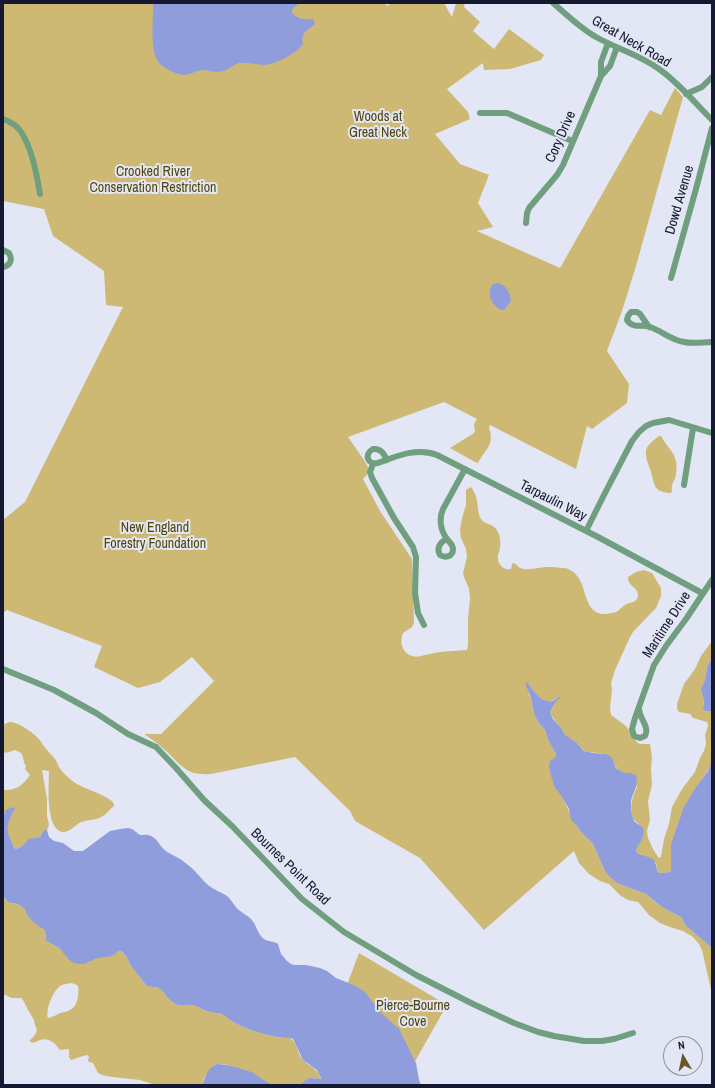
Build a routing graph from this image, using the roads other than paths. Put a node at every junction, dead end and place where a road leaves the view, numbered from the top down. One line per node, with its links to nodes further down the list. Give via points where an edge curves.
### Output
1 (554, 3): 2 (street, Great Neck Road, via 584,30)
2 (608, 43): 3 (street, Great Neck Road); 4 (street, Cory Drive, via 601,62)
3 (617, 47): 4 (street, Cory Drive, via 610,66); 6 (street, Great Neck Road, via 658,68)
4 (600, 76): 11 (street, Cory Drive)
5 (712, 77): 6 (street, via 702,88)
6 (686, 94): 9 (street, Great Neck Road)
7 (480, 113): 11 (street, via 507,113)
8 (3, 119): 12 (street, via 17,127 24,137)
9 (712, 120)
10 (712, 128): 16 (street, Dowd Avenue)
11 (572, 141): 13 (street, Cory Drive, via 557,175 529,208)
12 (40, 194)
13 (526, 223)
14 (3, 250): 15 (street, via 10,253 11,261)
15 (3, 267)
16 (671, 278)
17 (649, 327): 18 (street, via 683,342)
18 (712, 342)
19 (693, 428): 20 (street); 24 (street); 25 (street, via 669,420 652,423 642,429 632,440)
20 (712, 434)
21 (387, 460): 22 (street, Tarpaulin Way); 22 (street, via 382,451 373,449 368,457); 23 (street, Tarpaulin Way, via 425,452)
22 (373, 464): 29 (street, via 370,472 372,478 413,547 416,557 415,593 418,613)
23 (466, 469): 25 (street, Tarpaulin Way); 26 (street, via 440,516 442,529 453,549 451,555 443,557 438,550)
24 (684, 485)
25 (586, 531): 28 (street, Tarpaulin Way)
26 (446, 539)
27 (712, 580): 28 (street, Maritime Drive)
28 (702, 594): 31 (street, Maritime Drive, via 656,662)
29 (424, 625)
30 (3, 669): 32 (street, Bournes Point Road, via 54,690 128,734 156,747 204,800 302,898 344,932 416,975 473,1004 538,1032 584,1041 602,1041)
31 (639, 708)
32 (633, 1033)

